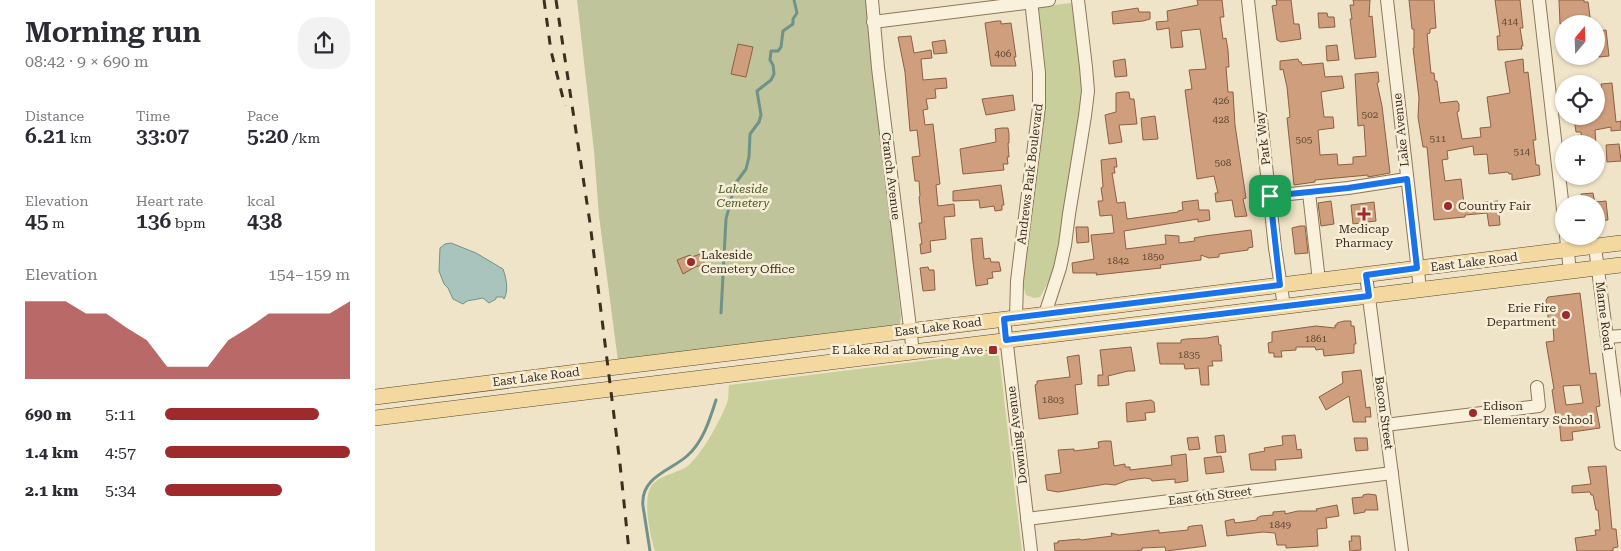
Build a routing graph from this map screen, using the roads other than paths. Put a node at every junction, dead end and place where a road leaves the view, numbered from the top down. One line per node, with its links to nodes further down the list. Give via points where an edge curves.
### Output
1 (872, 0): 8 (street, Cranch Avenue)
2 (1049, 0): 7 (street)
3 (1078, 0): 28 (street, via 1088,91 1065,245)
4 (1248, 0): 12 (street, Park Way)
5 (1387, 0): 9 (street, Lake Avenue)
6 (1539, 0): 11 (street)
7 (1031, 1): 8 (street); 29 (street, Andrews Park Boulevard, via 1039,73 1039,107)
8 (873, 22): 30 (street, Cranch Avenue)
9 (1407, 179): 10 (street); 20 (street, Lake Avenue)
10 (1309, 192): 12 (street); 23 (street)
11 (1561, 195)
12 (1270, 196): 24 (street, Park Way)
13 (1621, 243): 17 (main road, East Lake Road)
14 (1555, 245): 20 (main road, East Lake Road)
15 (1567, 245): 21 (street)
16 (1581, 245): 17 (main road, East Lake Road)
17 (1595, 247): 19 (street, Marne Road)
18 (1621, 264): 19 (main road, East Lake Road)
19 (1598, 267): 21 (main road, East Lake Road); 32 (street, Marne Road)
20 (1417, 268): 22 (main road, East Lake Road); 25 (street, Lake Avenue)
21 (1570, 271): 25 (main road, East Lake Road)
22 (1366, 275): 23 (main road, East Lake Road); 26 (street, Bacon Street)
23 (1319, 281): 24 (main road, East Lake Road)
24 (1280, 285): 27 (street, Park Way); 28 (main road, East Lake Road)
25 (1420, 289): 26 (main road, East Lake Road)
26 (1369, 296): 27 (main road, East Lake Road); 38 (street, Bacon Street)
27 (1284, 306): 33 (main road, East Lake Road)
28 (1045, 314): 29 (main road, East Lake Road)
29 (1010, 319): 30 (main road, East Lake Road); 33 (street, Downing Avenue)
30 (909, 331): 34 (street, Cranch Avenue); 36 (main road, East Lake Road)
31 (1621, 336): 32 (street)
32 (1607, 337): 39 (street, Marne Road)
33 (1006, 340): 34 (main road, East Lake Road); 41 (street, Downing Avenue)
34 (913, 352): 37 (main road, East Lake Road)
35 (1537, 387): 38 (street, via 1539,406)
36 (375, 397)
37 (375, 418)
38 (1385, 425): 40 (street, Bacon Street)
39 (1621, 444)
40 (1392, 473): 41 (street, East 6th Street); 43 (street, Bacon Street)
41 (1027, 518): 42 (street, Downing Avenue)
42 (1031, 551)
43 (1402, 551)

